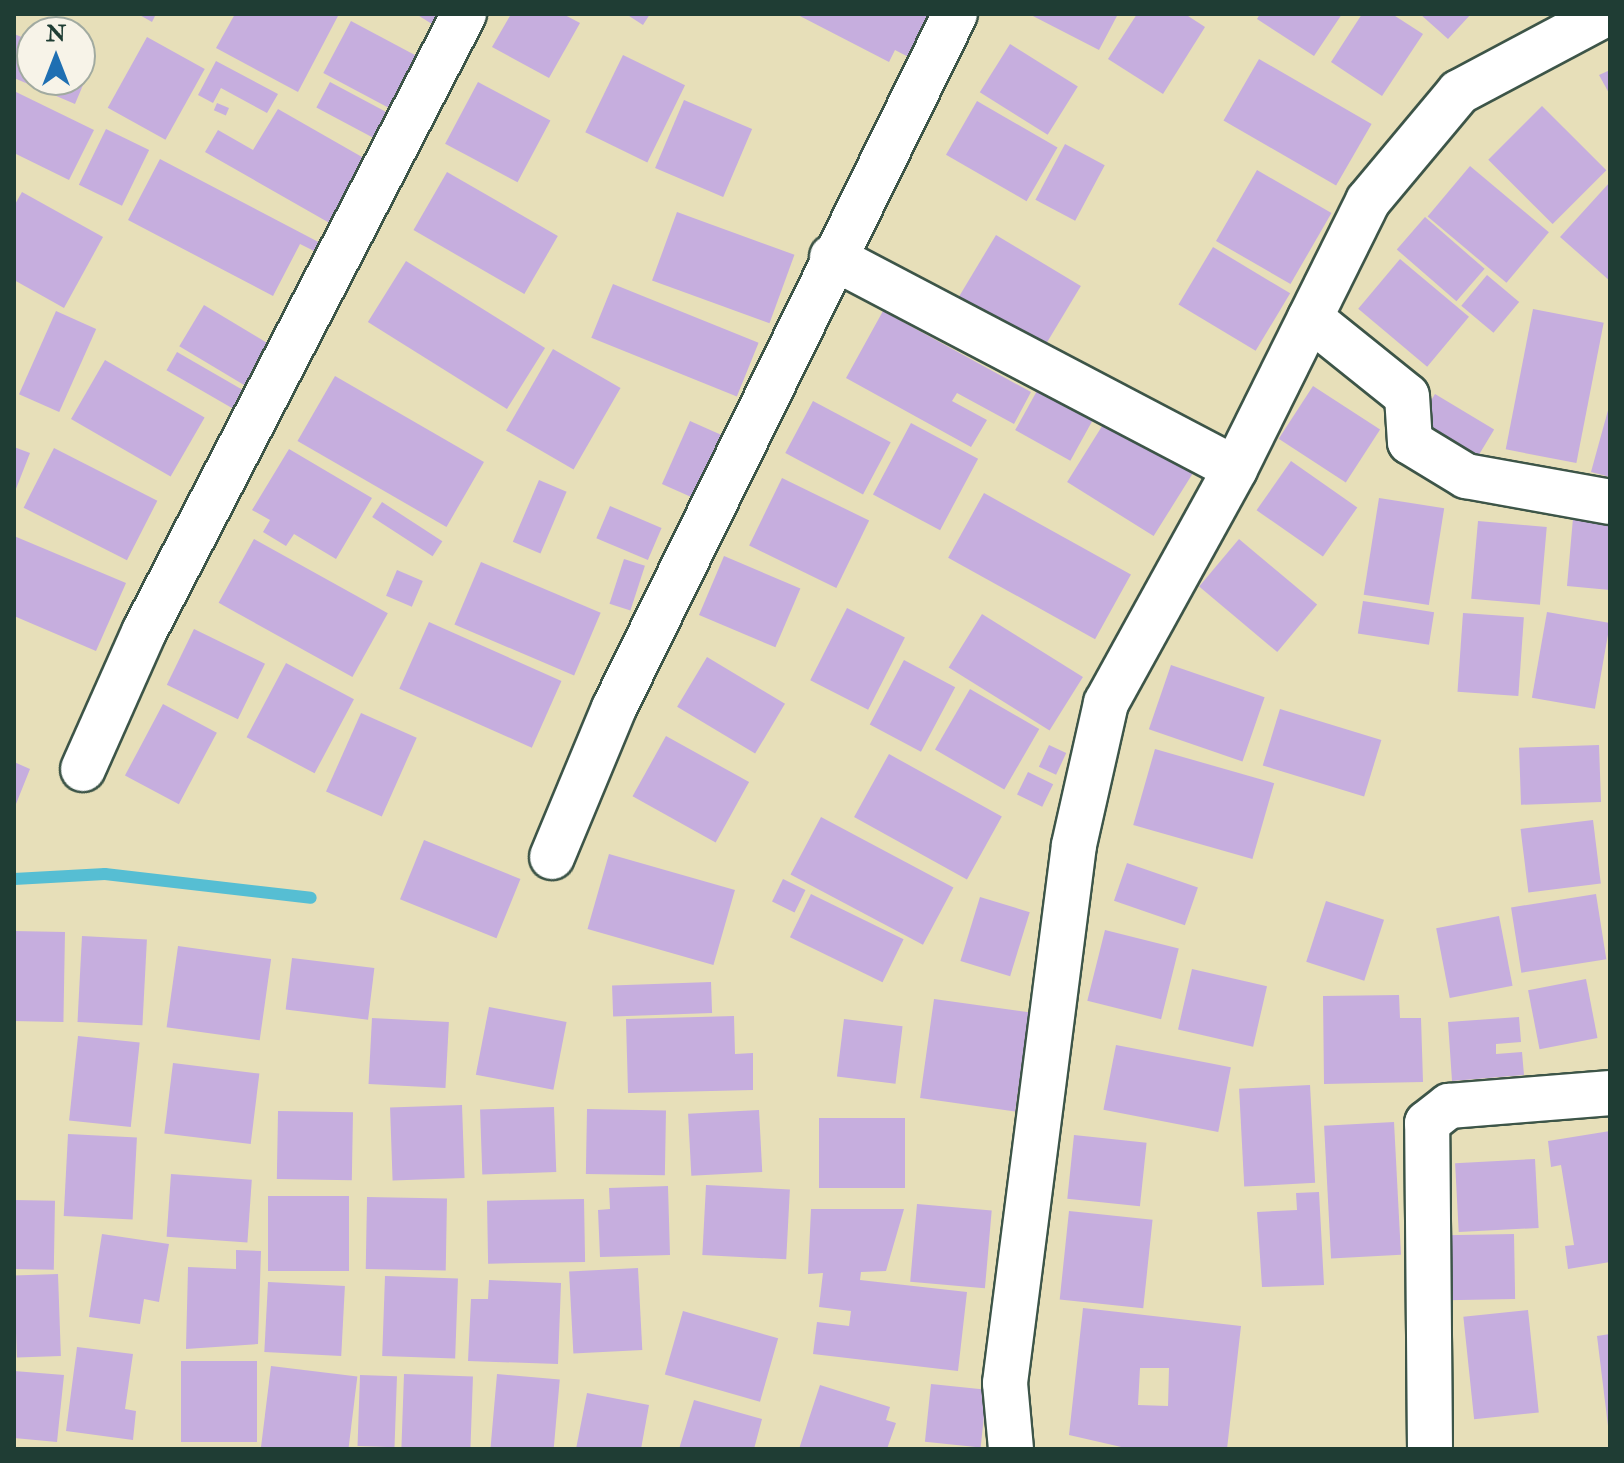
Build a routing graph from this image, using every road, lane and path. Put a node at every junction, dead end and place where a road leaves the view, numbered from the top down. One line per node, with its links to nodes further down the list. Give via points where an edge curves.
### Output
1 (464, 14): 8 (street, via 144,632)
2 (955, 14): 4 (street)
3 (1606, 14): 5 (street, via 1459,92 1368,201)
4 (832, 257): 6 (street); 9 (street, via 614,708)
5 (1310, 318): 6 (street); 7 (street, via 1407,396 1410,442 1466,476)
6 (1235, 469): 11 (street, via 1106,703 1077,831 1005,1383)
7 (1610, 502)
8 (83, 769)
9 (552, 857)
10 (1610, 1093): 12 (street, via 1449,1106 1427,1123)
11 (1011, 1449)
12 (1430, 1449)

